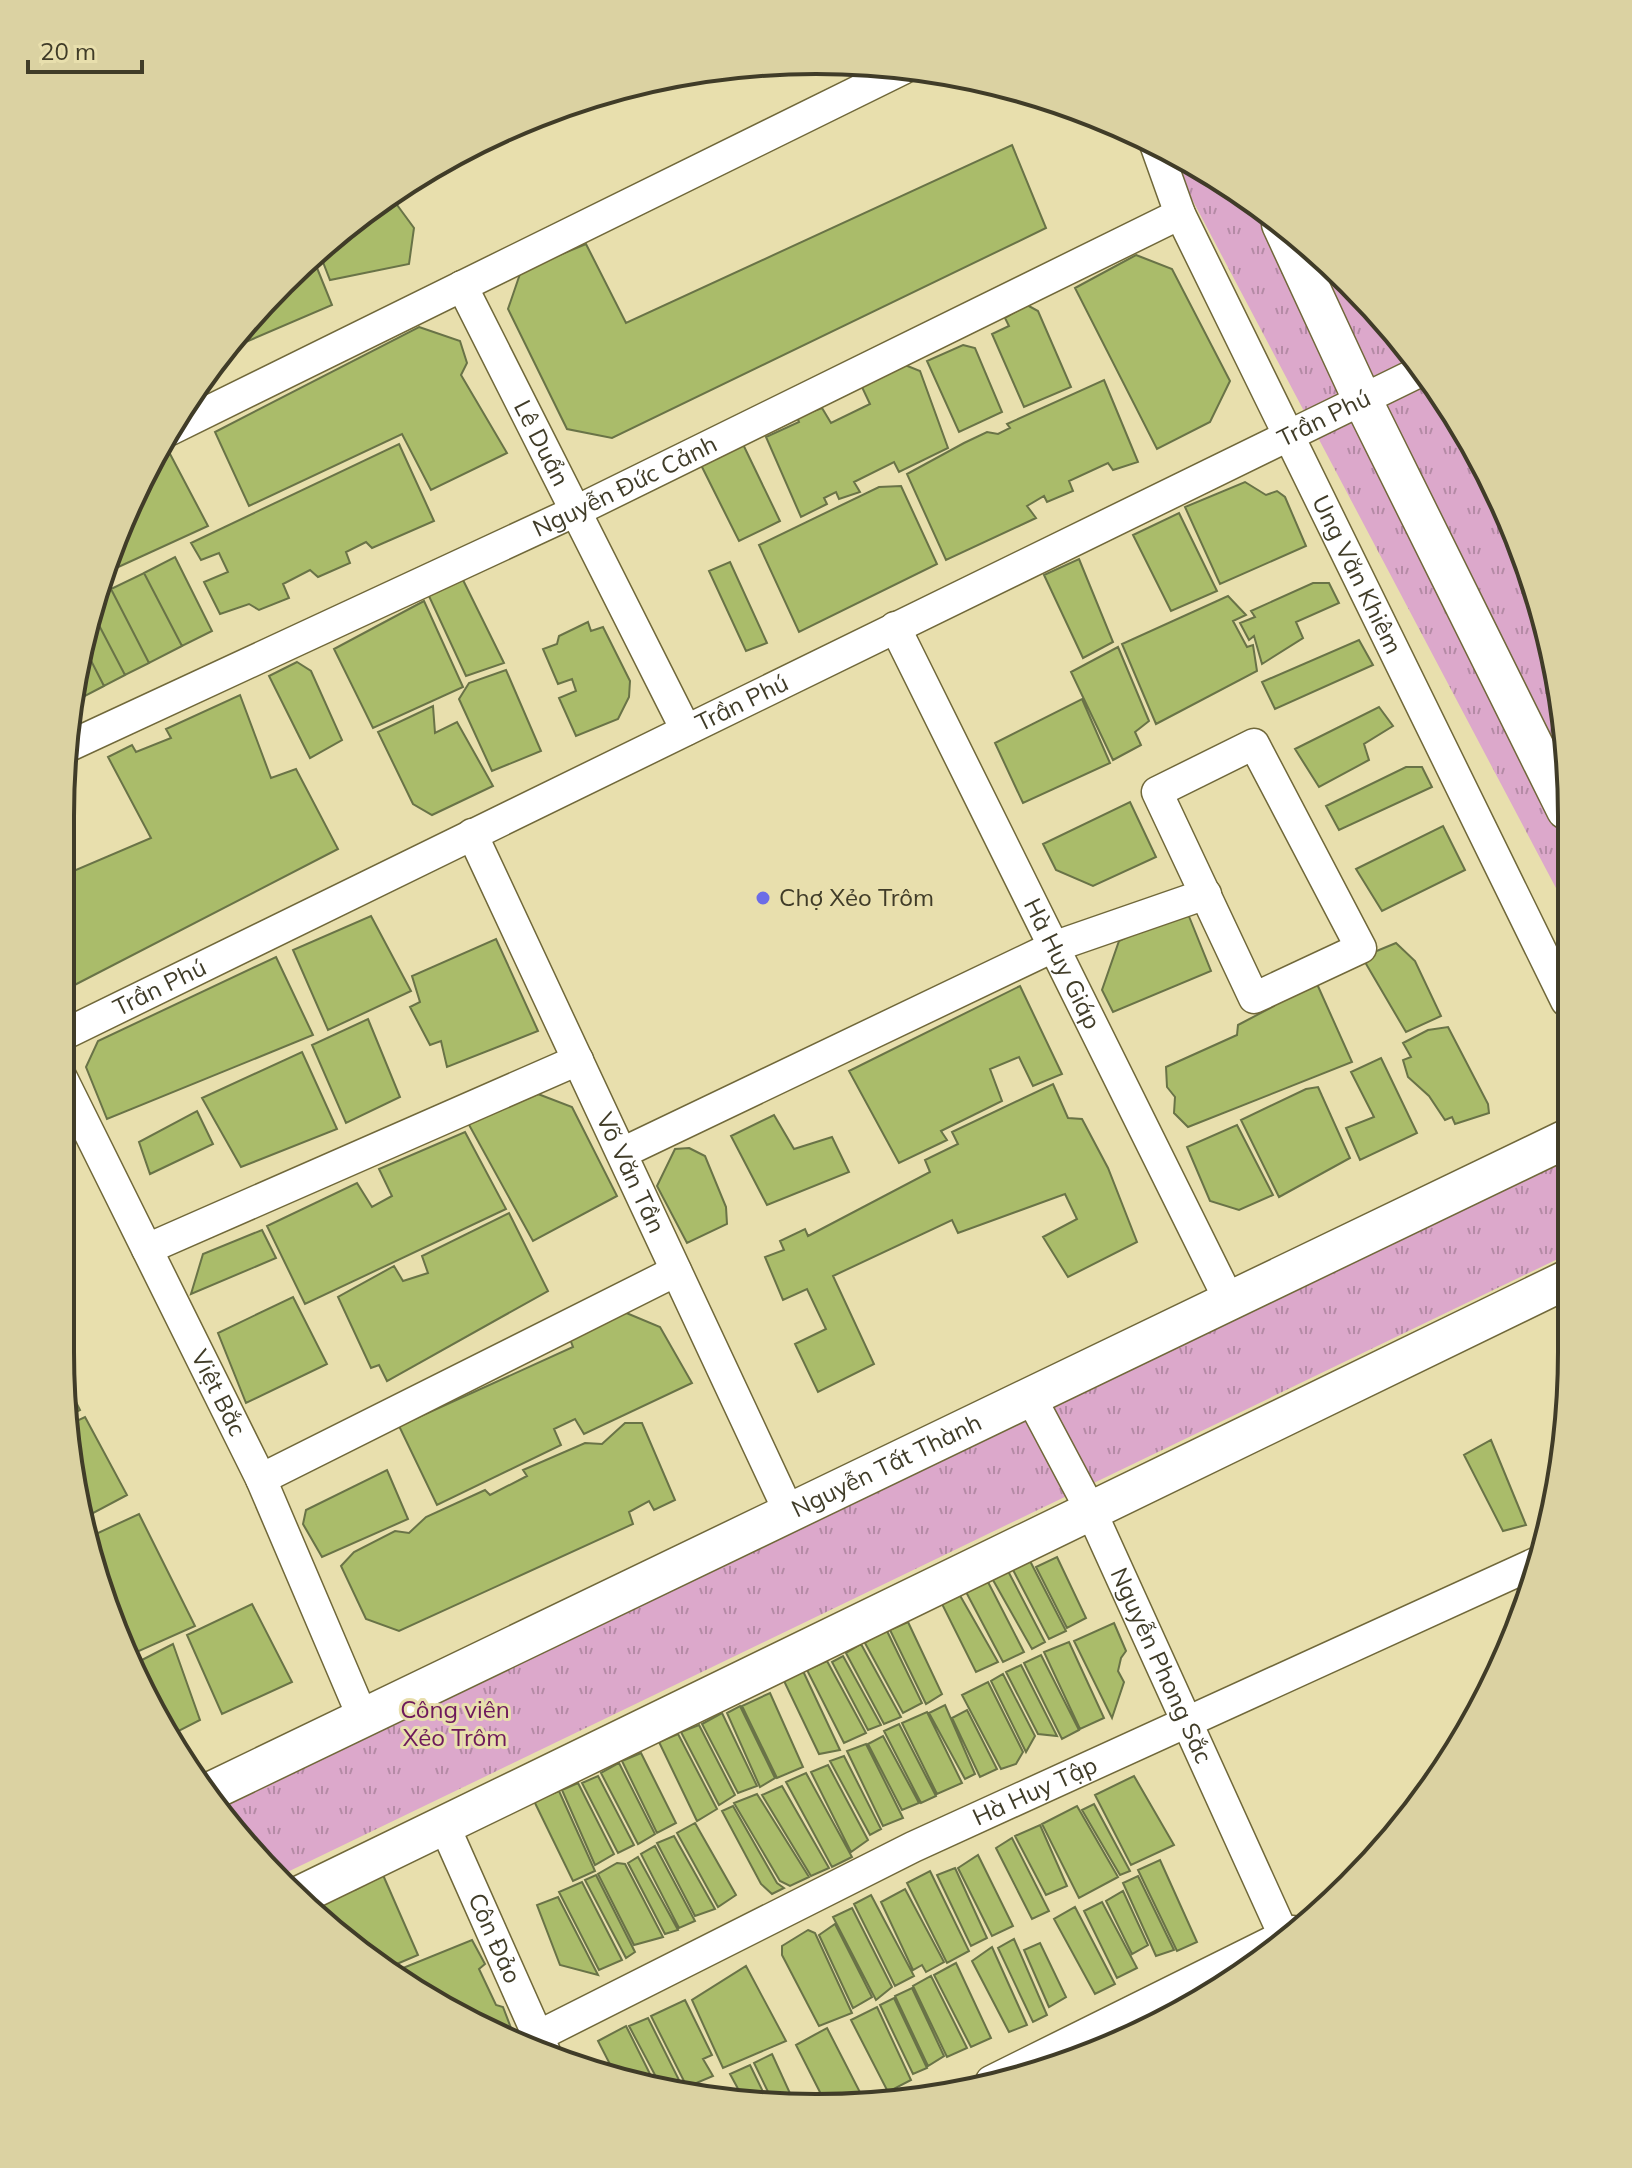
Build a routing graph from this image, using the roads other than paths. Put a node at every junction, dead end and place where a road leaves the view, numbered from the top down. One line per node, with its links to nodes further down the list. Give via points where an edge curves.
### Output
1 (885, 78): 5 (street)
2 (1161, 159): 3 (street, Ung Văn Khiêm)
3 (1180, 214): 9 (street, Ung Văn Khiêm); 10 (street, Nguyễn Đức Cảnh)
4 (1292, 247): 7 (street)
5 (462, 286): 8 (street); 10 (street, Lê Duẩn)
6 (1413, 375): 7 (street, Trần Phú)
7 (1362, 399): 9 (street, Trần Phú); 14 (street)
8 (188, 421)
9 (1287, 436): 11 (street, Trần Phú); 18 (street, Ung Văn Khiêm)
10 (576, 511): 12 (street, Lê Duẩn); 13 (street, Nguyễn Đức Cảnh)
11 (895, 627): 12 (street, Trần Phú); 17 (street, Hà Huy Giáp)
12 (686, 730): 15 (street, Trần Phú)
13 (78, 742)
14 (1557, 792)
15 (472, 834): 19 (street, Trần Phú); 20 (street, Võ Văn Tần)
16 (1206, 894): 16 (street, via 1254,998 1361,948 1254,744 1157,792); 17 (street)
17 (1053, 947): 23 (street); 27 (street, Hà Huy Giáp)
18 (1558, 985)
19 (74, 1030)
20 (578, 1060): 23 (street, Võ Văn Tần); 24 (street)
21 (74, 1102): 24 (street, Việt Bắc)
22 (1558, 1143): 27 (street, Nguyễn Tất Thành)
23 (622, 1153): 25 (street, Võ Văn Tần)
24 (147, 1249): 29 (street, Việt Bắc)
25 (676, 1271): 29 (street); 31 (street, Võ Văn Tần)
26 (1558, 1284): 30 (street)
27 (1229, 1300): 28 (street, Nguyễn Tất Thành)
28 (1030, 1396): 30 (street, Nguyễn Phong Sắc); 31 (street, Nguyễn Tất Thành)
29 (261, 1479): 33 (street, Việt Bắc)
30 (1090, 1509): 34 (street, Nguyễn Phong Sắc); 36 (street)
31 (789, 1512): 33 (street, Nguyễn Tất Thành)
32 (1526, 1567): 34 (street, Hà Huy Tập)
33 (363, 1718): 35 (street, Nguyễn Tất Thành)
34 (1185, 1723): 38 (street, Nguyễn Phong Sắc); 41 (street, Hà Huy Tập, via 913,1847)
35 (216, 1789)
36 (444, 1825): 37 (street); 40 (street, Côn Đảo)
37 (307, 1892)
38 (1284, 1928)
39 (1252, 1952): 42 (street)
40 (541, 2041)
41 (544, 2043)
42 (1027, 2063)

